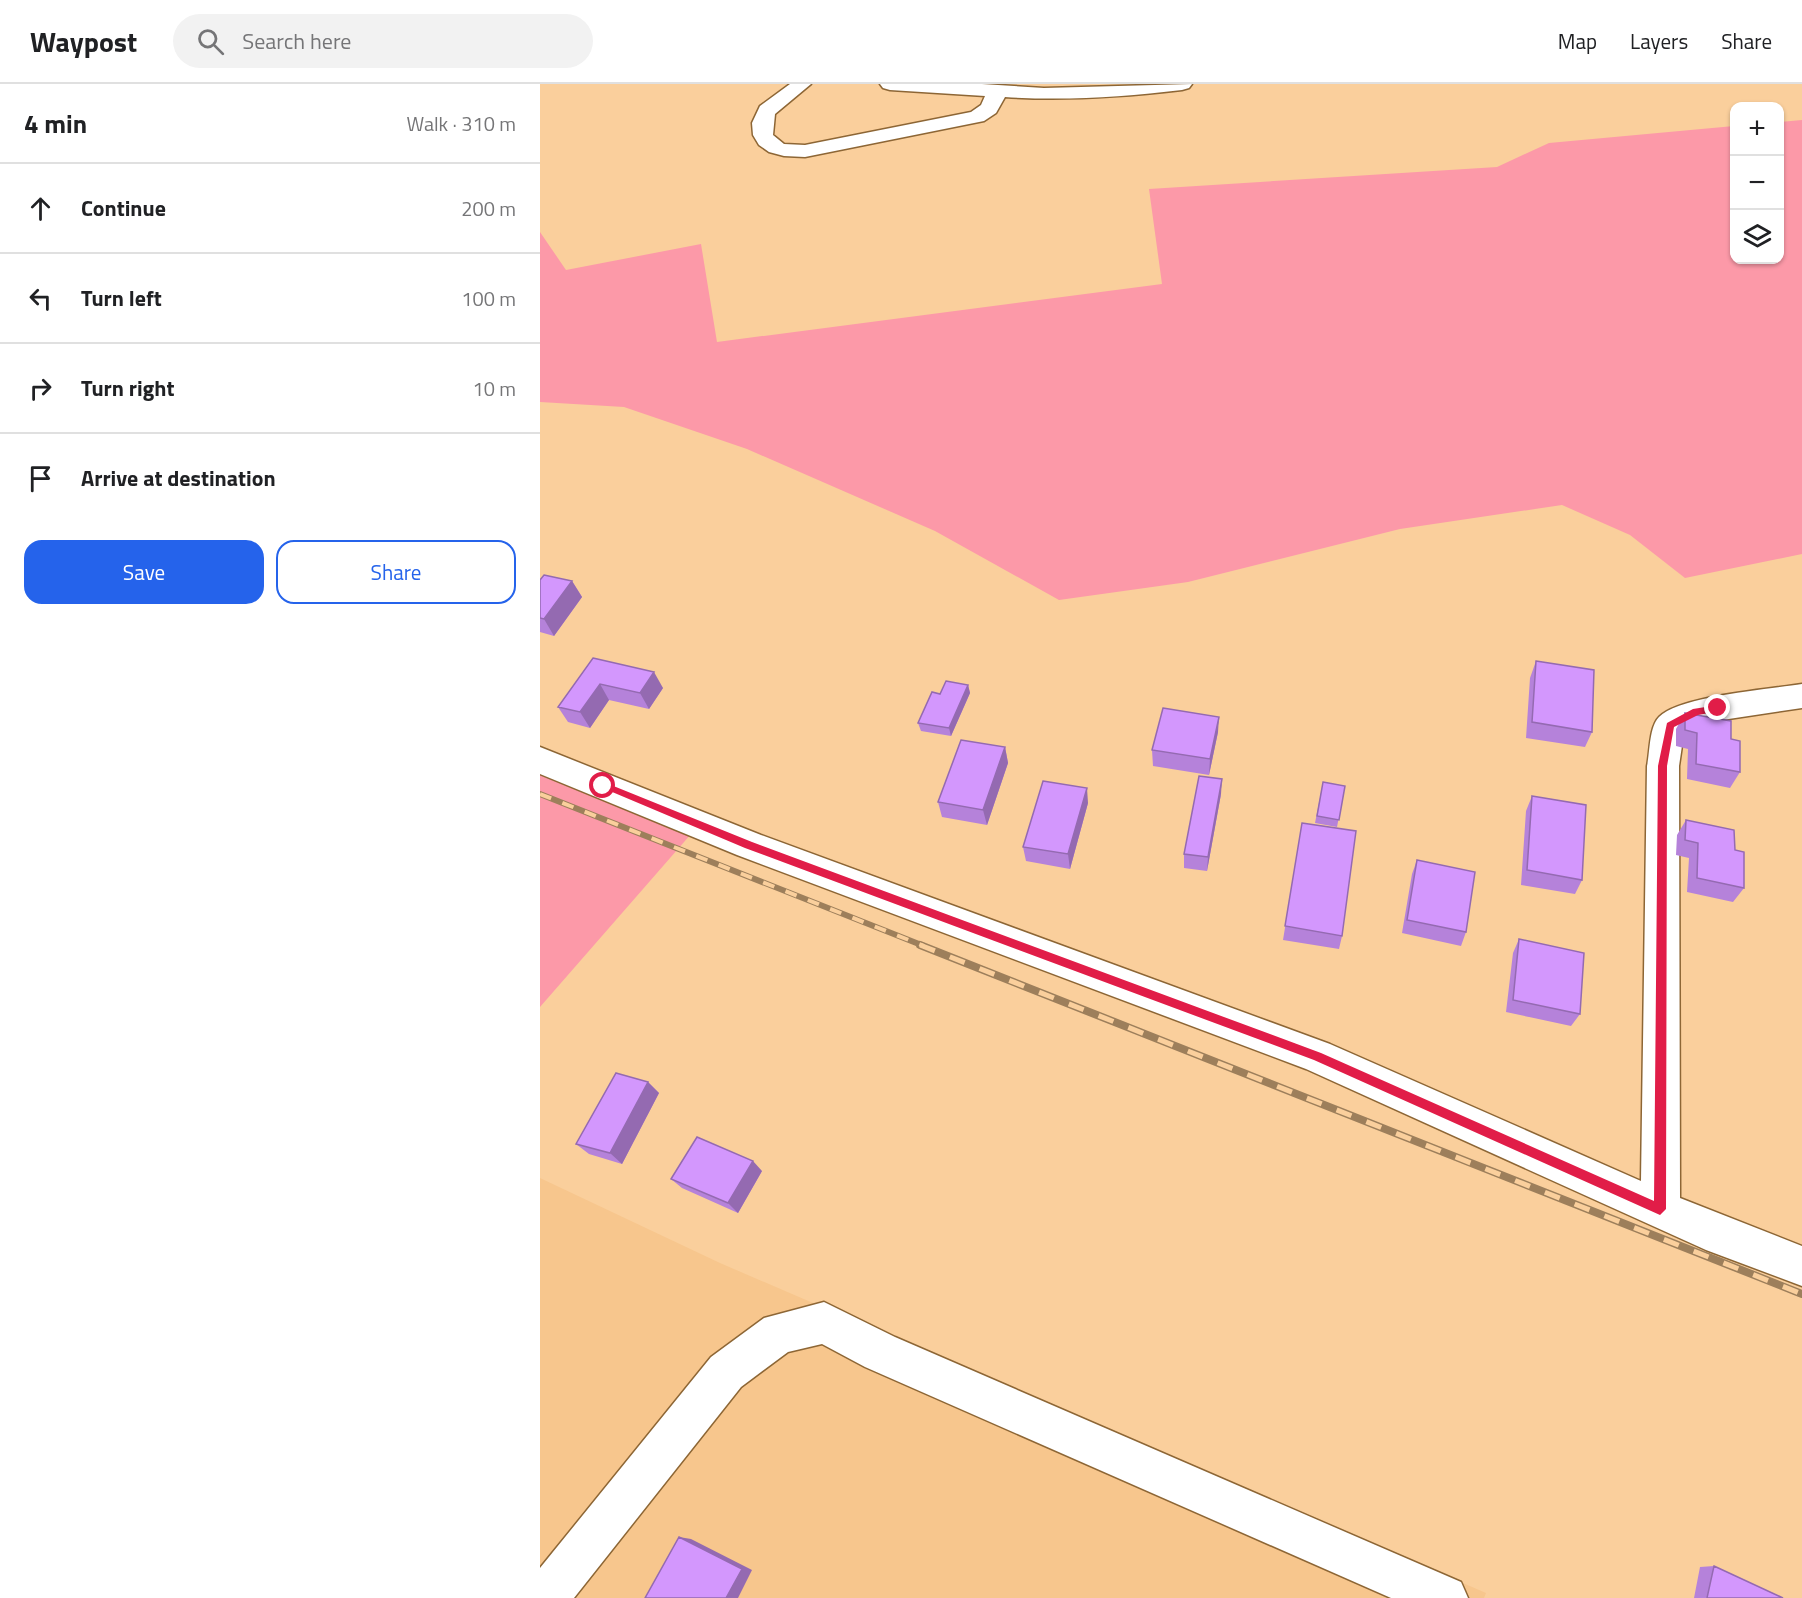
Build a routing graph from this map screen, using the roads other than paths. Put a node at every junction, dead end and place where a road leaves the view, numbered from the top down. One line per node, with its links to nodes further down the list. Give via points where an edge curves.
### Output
1 (801, 84): 4 (street, via 774,103 762,120 761,132 766,143 775,148 805,151 958,122 990,109)
2 (890, 84): 4 (street)
3 (1182, 84): 4 (street, via 1116,92)
4 (998, 91)
5 (1802, 696): 7 (street, via 1696,712 1670,725 1663,766)
6 (540, 760): 7 (street, via 748,845 1317,1056)
7 (1660, 1209): 8 (street)
8 (1802, 1266)
9 (545, 1598): 10 (street, via 726,1372 779,1332 824,1323 891,1357)
10 (1445, 1598)

